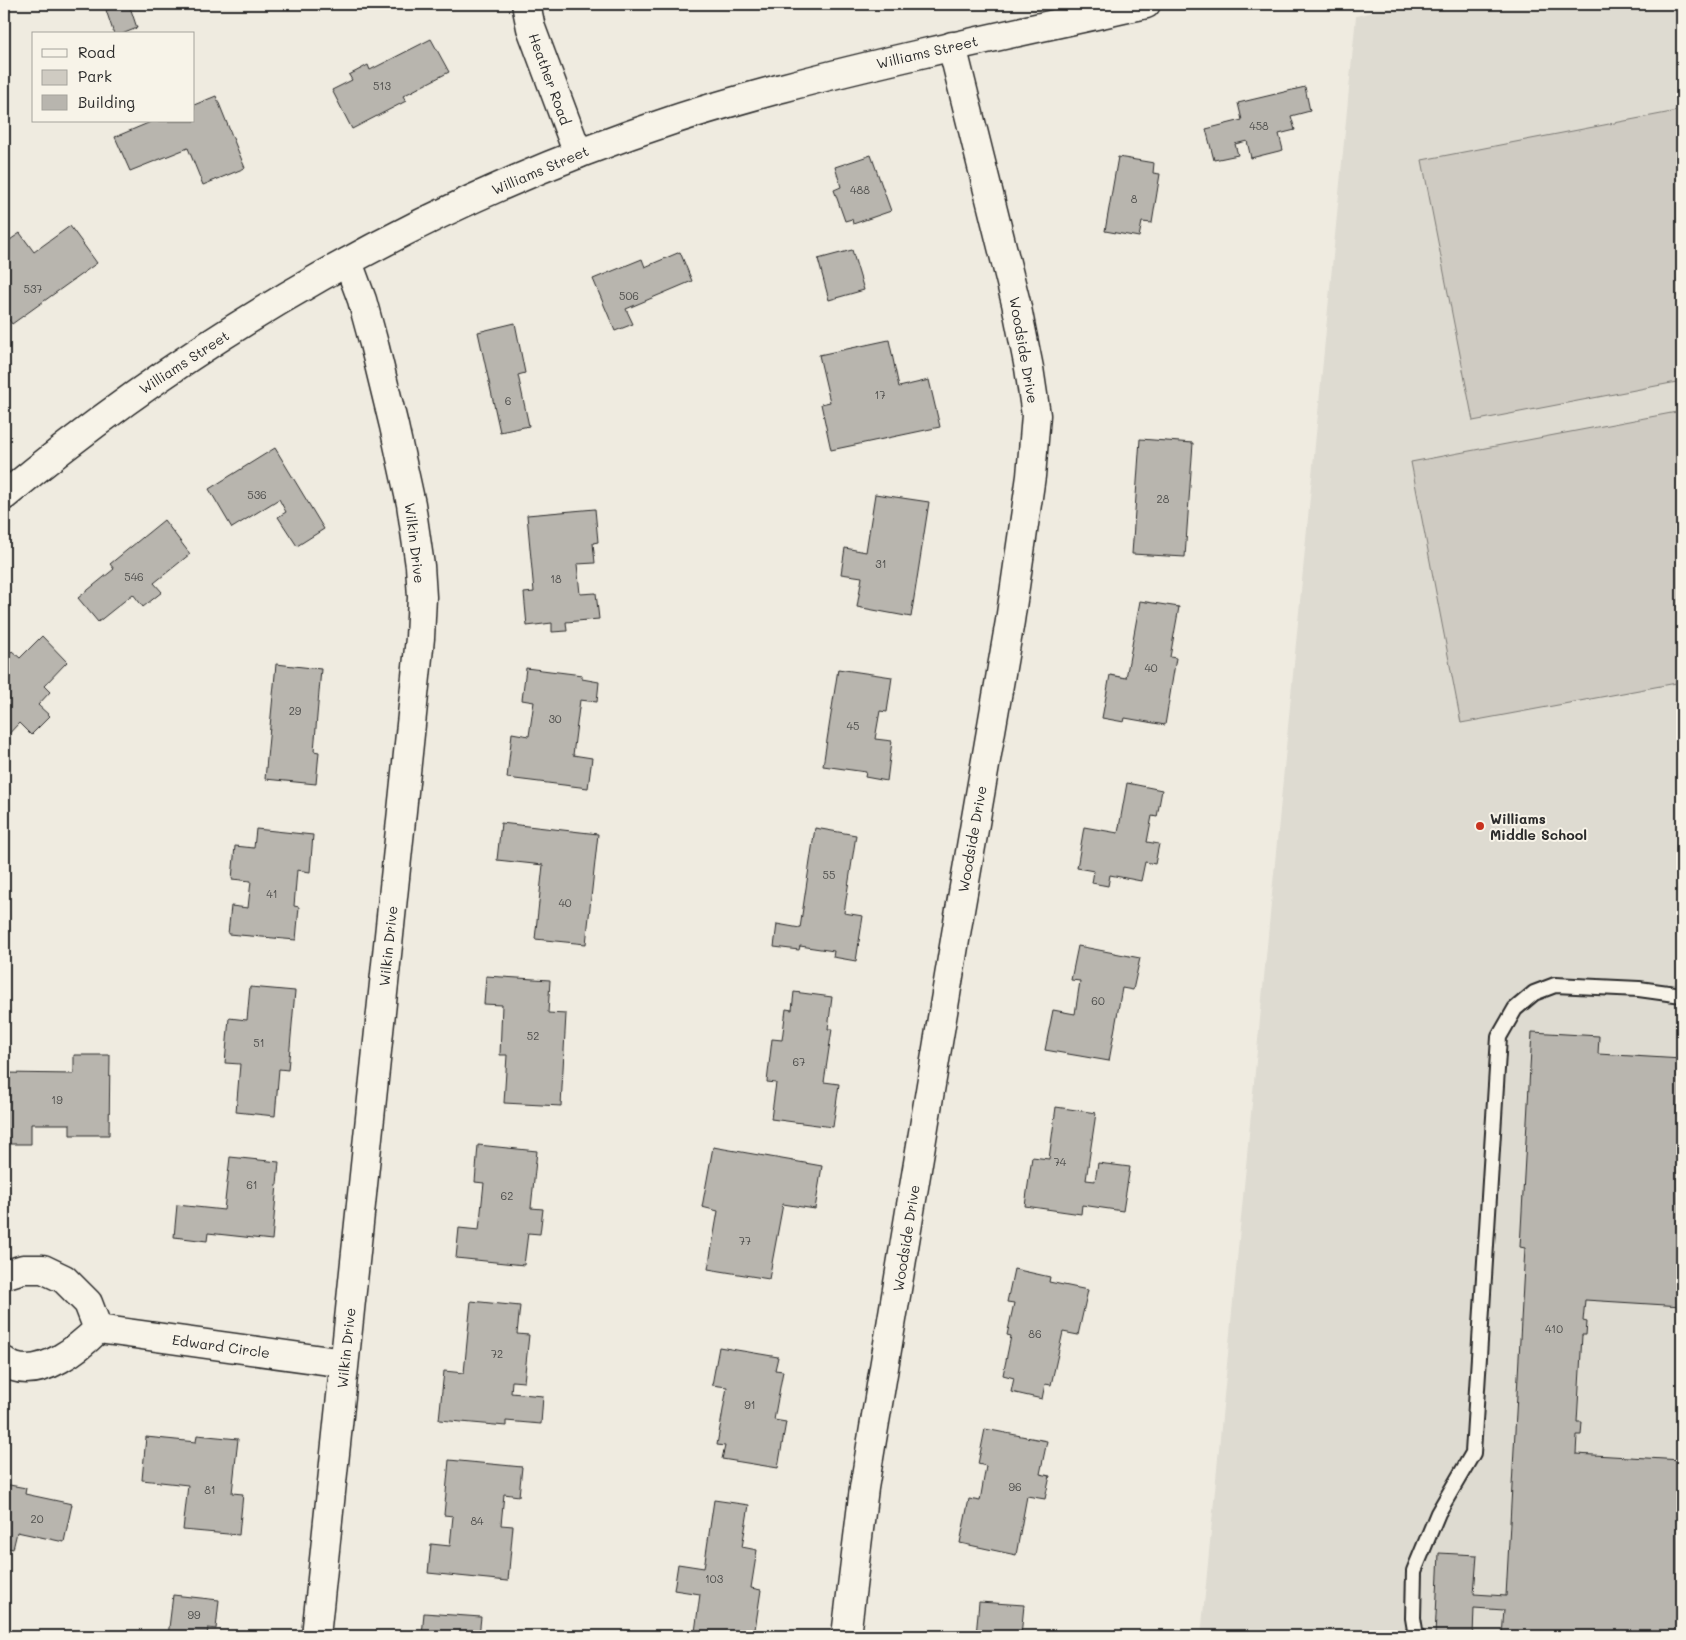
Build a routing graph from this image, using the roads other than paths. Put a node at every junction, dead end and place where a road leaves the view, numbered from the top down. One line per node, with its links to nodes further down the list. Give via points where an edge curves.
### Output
1 (526, 4): 4 (street, Heather Road)
2 (1146, 4): 3 (street, Williams Street)
3 (952, 46): 4 (street, Williams Street, via 736,101 674,119); 13 (street, Woodside Drive, via 1016,303 1036,415 1031,476 1010,621 864,1488)
4 (578, 154): 5 (street, Williams Street, via 470,200)
5 (348, 262): 6 (street, Williams Street, via 256,315 134,394); 11 (street, Wilkin Drive, via 367,317 403,465 422,597)
6 (4, 496)
7 (1682, 994): 14 (lane, via 1555,985 1534,993 1515,1009 1499,1037 1473,1453 1438,1513 1414,1571 1412,1618)
8 (4, 1275): 9 (street, via 23,1268 43,1269 64,1279 88,1303)
9 (98, 1329): 10 (street, via 74,1352 36,1369 14,1367); 11 (street, Edward Circle)
10 (4, 1362)
11 (344, 1363): 12 (street, Wilkin Drive)
12 (316, 1636)
13 (846, 1636)
14 (1416, 1636)

